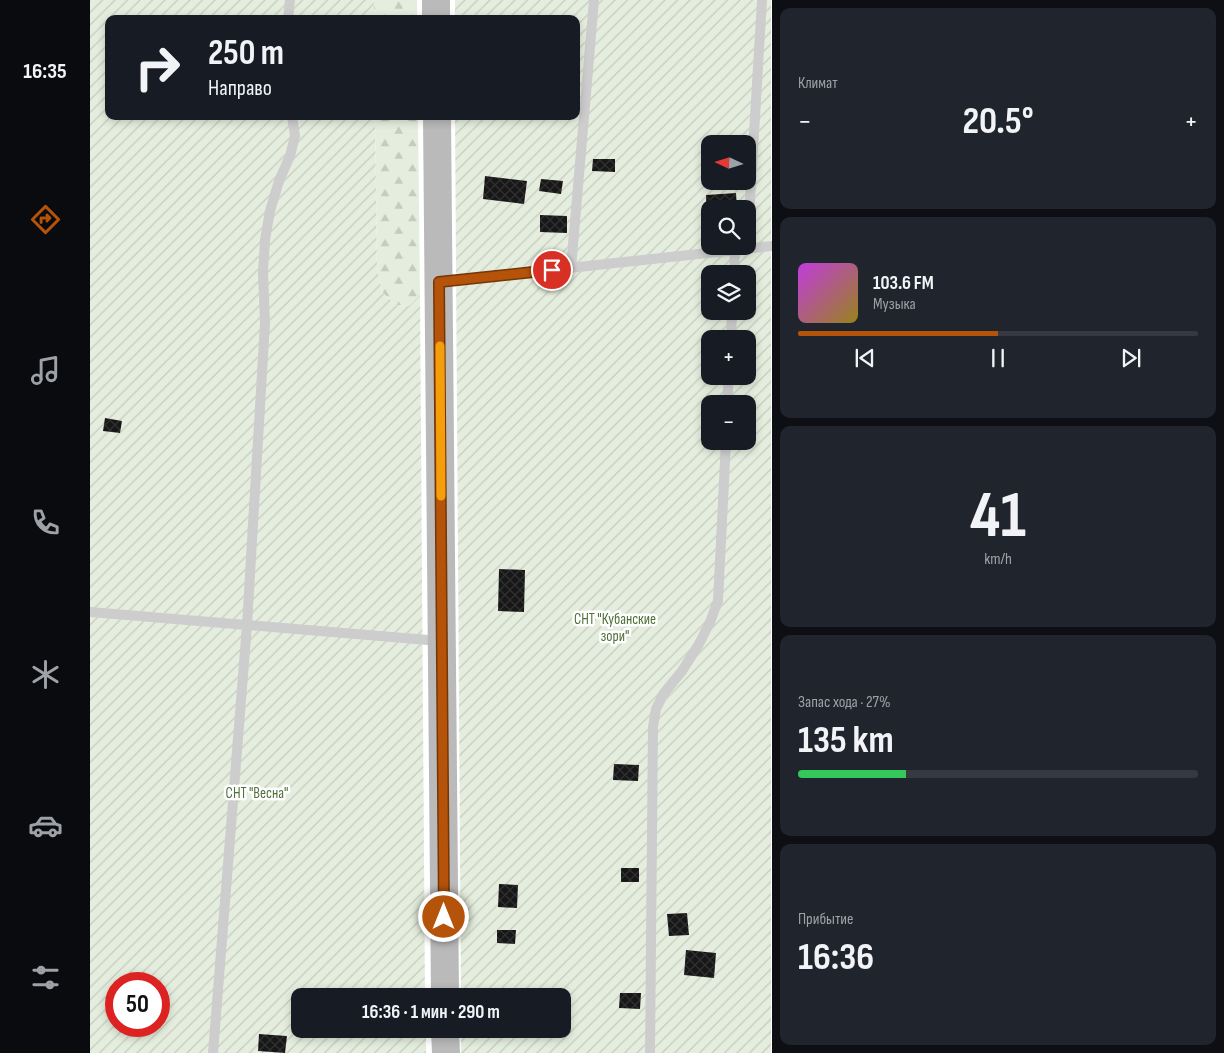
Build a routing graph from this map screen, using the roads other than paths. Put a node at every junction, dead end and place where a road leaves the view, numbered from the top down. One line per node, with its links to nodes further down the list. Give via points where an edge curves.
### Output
1 (290, 0): 5 (lane)
2 (436, 0): 6 (main road)
3 (594, 0): 13 (lane)
4 (762, 0): 9 (lane)
5 (288, 15)
6 (436, 15)
7 (293, 120): 17 (lane, via 295,136 270,211 264,240 265,323)
8 (437, 120): 14 (main road)
9 (750, 200)
10 (772, 246): 11 (lane)
11 (756, 247)
12 (701, 254): 13 (lane)
13 (571, 268): 14 (lane)
14 (439, 282): 18 (main road)
15 (726, 450): 23 (lane, via 718,601 699,644 664,693 656,709 653,727)
16 (90, 612): 17 (lane)
17 (247, 625): 18 (lane); 21 (lane)
18 (442, 641): 19 (main road)
19 (445, 988)
20 (446, 1038): 22 (main road)
21 (213, 1053)
22 (446, 1053)
23 (650, 1053)

